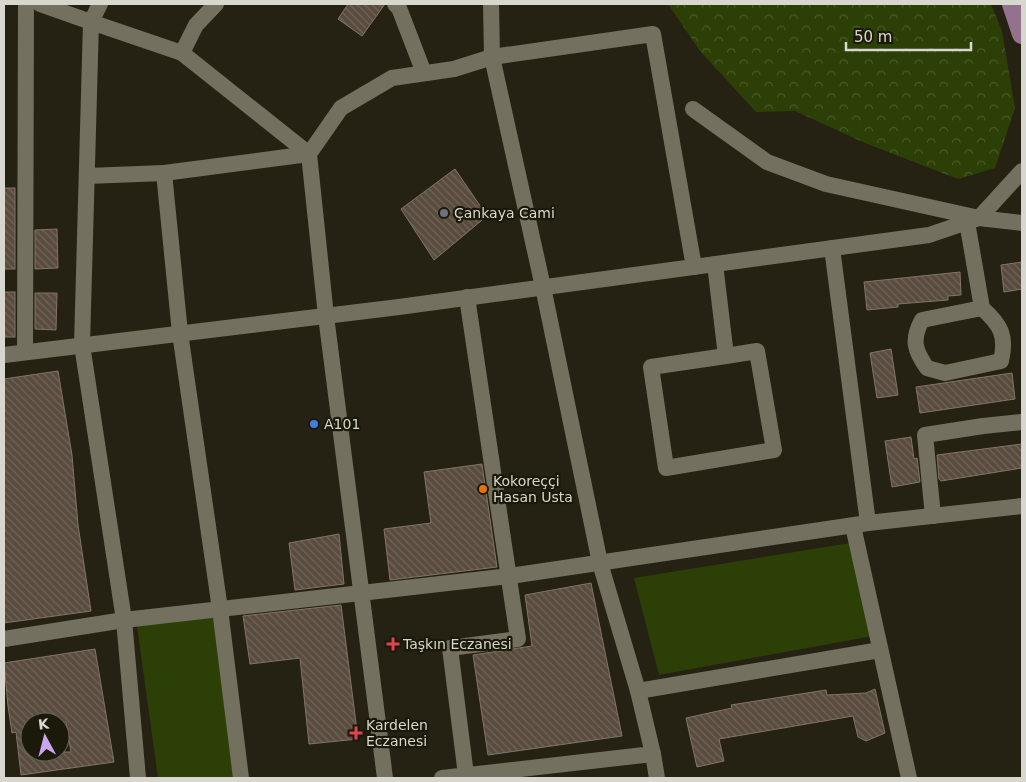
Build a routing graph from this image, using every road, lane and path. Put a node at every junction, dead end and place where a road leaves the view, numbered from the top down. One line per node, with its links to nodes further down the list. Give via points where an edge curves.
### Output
1 (26, 4): 29 (street)
2 (40, 4): 8 (street)
3 (100, 4): 8 (street)
4 (216, 4): 10 (street, via 196,25)
5 (395, 4): 12 (street)
6 (491, 4): 11 (street)
7 (1012, 4): 9 (main road)
8 (91, 22): 10 (street); 17 (street)
9 (1022, 34)
10 (182, 53): 14 (street)
11 (492, 57): 12 (street, via 454,69); 22 (street, via 653,34); 23 (street)
12 (424, 73): 14 (street, via 392,78 341,108)
13 (693, 110): 18 (street, via 767,162 826,184)
14 (309, 154): 16 (street); 26 (street)
15 (1022, 171): 18 (street)
16 (164, 173): 17 (street); 27 (street)
17 (87, 176): 28 (street)
18 (973, 220): 19 (street); 20 (street, via 929,235); 25 (street)
19 (1022, 223)
20 (832, 248): 21 (street); 35 (street)
21 (715, 264): 22 (street); 31 (street)
22 (694, 267): 23 (street)
23 (543, 287): 24 (street); 36 (street)
24 (467, 297): 26 (street); 37 (street)
25 (982, 308): 25 (street, via 922,320 916,331 916,352 927,368 945,373 1001,361 1005,344 998,326)
26 (326, 316): 27 (street); 38 (street)
27 (180, 334): 28 (street); 39 (street)
28 (82, 345): 29 (street); 40 (street)
29 (25, 352): 30 (street)
30 (4, 355)
31 (726, 356): 31 (street, via 651,367 666,468 774,450 757,351)
32 (1022, 422): 34 (street, via 925,435)
33 (1022, 506): 34 (street)
34 (933, 516): 35 (street)
35 (860, 524): 36 (street); 42 (street)
36 (600, 562): 37 (street); 43 (street)
37 (510, 576): 38 (street); 45 (street, via 518,639 450,648)
38 (360, 592): 39 (street); 48 (street)
39 (220, 609): 40 (street); 47 (street)
40 (124, 620): 41 (street); 46 (street)
41 (4, 639)
42 (880, 650): 43 (street); 51 (street)
43 (638, 691): 44 (street)
44 (653, 754): 45 (street); 50 (street)
45 (466, 775): 49 (street)
46 (138, 778)
47 (241, 778)
48 (385, 778)
49 (442, 778)
50 (657, 778)
51 (909, 778)

